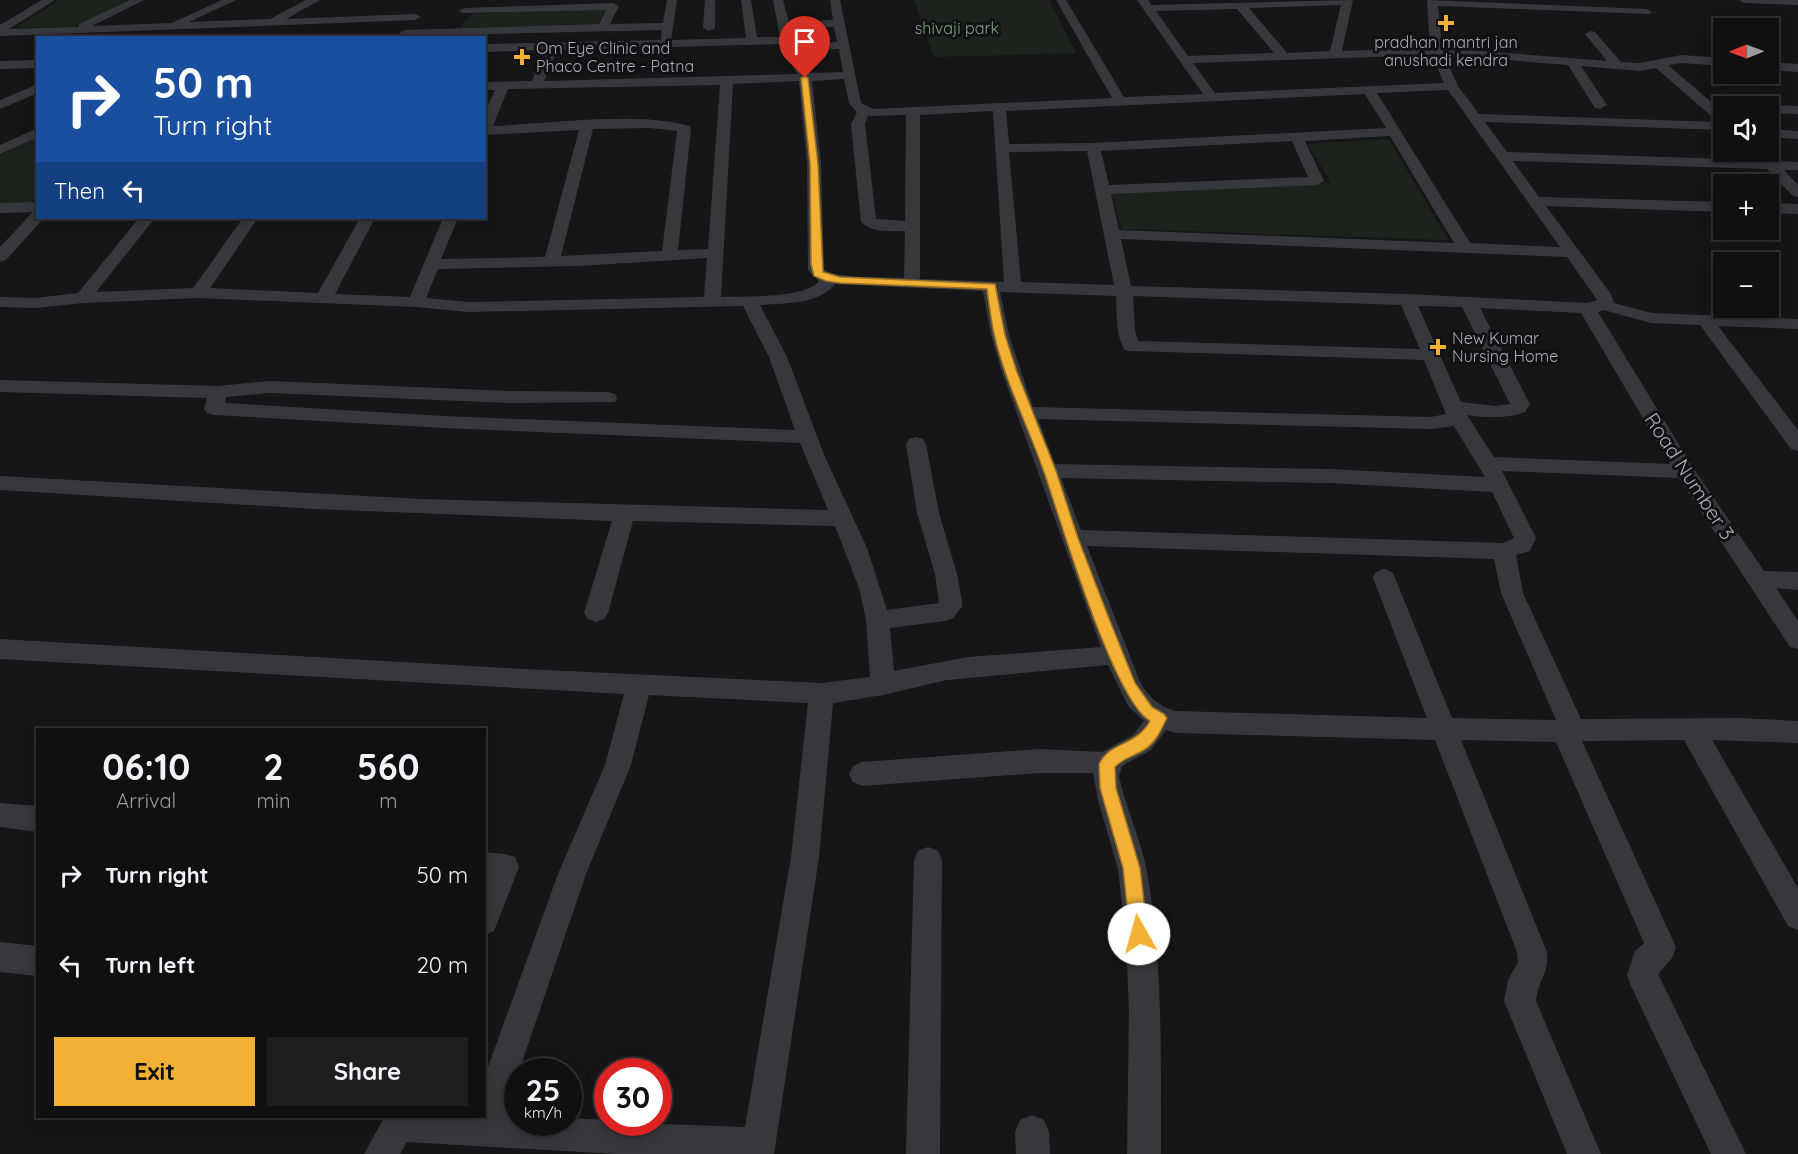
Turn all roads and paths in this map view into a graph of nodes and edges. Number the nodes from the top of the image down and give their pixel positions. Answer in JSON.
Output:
{"nodes":[{"id":1,"x":50,"y":0,"type":"edge"},
{"id":2,"x":139,"y":0,"type":"edge"},
{"id":3,"x":231,"y":0,"type":"edge"},
{"id":4,"x":315,"y":0,"type":"edge"},
{"id":5,"x":473,"y":0,"type":"edge"},
{"id":6,"x":672,"y":0,"type":"edge"},
{"id":7,"x":710,"y":0,"type":"edge"},
{"id":8,"x":746,"y":0,"type":"edge"},
{"id":9,"x":778,"y":0,"type":"edge"},
{"id":10,"x":835,"y":0,"type":"edge"},
{"id":11,"x":1061,"y":0,"type":"edge"},
{"id":12,"x":1744,"y":0,"type":"edge"},
{"id":13,"x":1348,"y":1,"type":"edge"},
{"id":14,"x":1432,"y":1,"type":"edge"},
{"id":15,"x":1798,"y":2,"type":"edge"},
{"id":16,"x":614,"y":3,"type":"edge"},
{"id":17,"x":1144,"y":4,"type":"edge"},
{"id":18,"x":1240,"y":5,"type":"junction"},
{"id":19,"x":465,"y":12,"type":"junction"},
{"id":20,"x":1646,"y":12,"type":"dead end"},
{"id":21,"x":838,"y":23,"type":"junction"},
{"id":22,"x":266,"y":24,"type":"junction"},
{"id":23,"x":668,"y":26,"type":"junction"},
{"id":24,"x":168,"y":27,"type":"junction"},
{"id":25,"x":603,"y":27,"type":"junction"},
{"id":26,"x":709,"y":28,"type":"dead end"},
{"id":27,"x":74,"y":31,"type":"junction"},
{"id":28,"x":452,"y":31,"type":"junction"},
{"id":29,"x":0,"y":32,"type":"edge"},
{"id":30,"x":1592,"y":34,"type":"dead end"},
{"id":31,"x":403,"y":35,"type":"edge"},
{"id":32,"x":151,"y":36,"type":"edge"},
{"id":33,"x":787,"y":38,"type":"junction"},
{"id":34,"x":752,"y":41,"type":"junction"},
{"id":35,"x":666,"y":43,"type":"junction"},
{"id":36,"x":844,"y":45,"type":"junction"},
{"id":37,"x":552,"y":46,"type":"junction"},
{"id":38,"x":486,"y":48,"type":"edge"},
{"id":39,"x":1436,"y":51,"type":"junction"},
{"id":40,"x":1335,"y":54,"type":"junction"},
{"id":41,"x":1283,"y":56,"type":"junction"},
{"id":42,"x":1184,"y":60,"type":"junction"},
{"id":43,"x":1713,"y":61,"type":"edge"},
{"id":44,"x":1572,"y":62,"type":"junction"},
{"id":45,"x":36,"y":64,"type":"edge"},
{"id":46,"x":1659,"y":64,"type":"junction"},
{"id":47,"x":1779,"y":64,"type":"edge"},
{"id":48,"x":0,"y":65,"type":"edge"},
{"id":49,"x":1617,"y":65,"type":"junction"},
{"id":50,"x":1779,"y":67,"type":"edge"},
{"id":51,"x":1782,"y":67,"type":"junction"},
{"id":52,"x":1798,"y":68,"type":"edge"},
{"id":53,"x":850,"y":75,"type":"junction"},
{"id":54,"x":805,"y":78,"type":"junction"},
{"id":55,"x":727,"y":81,"type":"junction"},
{"id":56,"x":537,"y":84,"type":"junction"},
{"id":57,"x":486,"y":86,"type":"edge"},
{"id":58,"x":503,"y":86,"type":"junction"},
{"id":59,"x":1452,"y":86,"type":"junction"},
{"id":60,"x":36,"y":89,"type":"edge"},
{"id":61,"x":1369,"y":90,"type":"junction"},
{"id":62,"x":1212,"y":98,"type":"junction"},
{"id":63,"x":1121,"y":103,"type":"junction"},
{"id":64,"x":0,"y":105,"type":"edge"},
{"id":65,"x":1600,"y":105,"type":"dead end"},
{"id":66,"x":1709,"y":106,"type":"junction"},
{"id":67,"x":1713,"y":106,"type":"edge"},
{"id":68,"x":999,"y":109,"type":"junction"},
{"id":69,"x":1779,"y":109,"type":"edge"},
{"id":70,"x":1713,"y":110,"type":"edge"},
{"id":71,"x":1798,"y":110,"type":"edge"},
{"id":72,"x":864,"y":111,"type":"junction"},
{"id":73,"x":913,"y":113,"type":"junction"},
{"id":74,"x":1476,"y":118,"type":"junction"},
{"id":75,"x":486,"y":126,"type":"edge"},
{"id":76,"x":586,"y":126,"type":"junction"},
{"id":77,"x":1713,"y":126,"type":"edge"},
{"id":78,"x":486,"y":131,"type":"edge"},
{"id":79,"x":1394,"y":132,"type":"junction"},
{"id":80,"x":36,"y":133,"type":"edge"},
{"id":81,"x":1779,"y":134,"type":"edge"},
{"id":82,"x":1798,"y":135,"type":"edge"},
{"id":83,"x":1297,"y":137,"type":"junction"},
{"id":84,"x":1093,"y":147,"type":"junction"},
{"id":85,"x":1003,"y":148,"type":"junction"},
{"id":86,"x":0,"y":150,"type":"edge"},
{"id":87,"x":1503,"y":156,"type":"junction"},
{"id":88,"x":1768,"y":162,"type":"edge"},
{"id":89,"x":1798,"y":166,"type":"edge"},
{"id":90,"x":1773,"y":167,"type":"junction"},
{"id":91,"x":1102,"y":189,"type":"junction"},
{"id":92,"x":1798,"y":193,"type":"edge"},
{"id":93,"x":1536,"y":201,"type":"junction"},
{"id":94,"x":36,"y":207,"type":"edge"},
{"id":95,"x":1713,"y":207,"type":"edge"},
{"id":96,"x":0,"y":208,"type":"edge"},
{"id":97,"x":1779,"y":208,"type":"edge"},
{"id":98,"x":1798,"y":209,"type":"edge"},
{"id":99,"x":36,"y":217,"type":"edge"},
{"id":100,"x":146,"y":219,"type":"edge"},
{"id":101,"x":249,"y":219,"type":"edge"},
{"id":102,"x":366,"y":219,"type":"edge"},
{"id":103,"x":450,"y":219,"type":"edge"},
{"id":104,"x":912,"y":226,"type":"junction"},
{"id":105,"x":1112,"y":234,"type":"junction"},
{"id":106,"x":1465,"y":248,"type":"junction"},
{"id":107,"x":1573,"y":252,"type":"junction"},
{"id":108,"x":715,"y":253,"type":"junction"},
{"id":109,"x":669,"y":256,"type":"junction"},
{"id":110,"x":0,"y":257,"type":"edge"},
{"id":111,"x":552,"y":262,"type":"junction"},
{"id":112,"x":431,"y":264,"type":"junction"},
{"id":113,"x":830,"y":279,"type":"junction"},
{"id":114,"x":912,"y":284,"type":"junction"},
{"id":115,"x":991,"y":286,"type":"junction"},
{"id":116,"x":1013,"y":287,"type":"junction"},
{"id":117,"x":1124,"y":291,"type":"junction"},
{"id":118,"x":198,"y":293,"type":"junction"},
{"id":119,"x":82,"y":298,"type":"junction"},
{"id":120,"x":324,"y":298,"type":"junction"},
{"id":121,"x":1407,"y":299,"type":"junction"},
{"id":122,"x":749,"y":301,"type":"junction"},
{"id":123,"x":0,"y":302,"type":"edge"},
{"id":124,"x":416,"y":302,"type":"junction"},
{"id":125,"x":712,"y":302,"type":"junction"},
{"id":126,"x":1468,"y":302,"type":"junction"},
{"id":127,"x":1595,"y":306,"type":"junction"},
{"id":128,"x":1705,"y":320,"type":"junction"},
{"id":129,"x":1798,"y":324,"type":"edge"},
{"id":130,"x":1431,"y":355,"type":"junction"},
{"id":131,"x":0,"y":386,"type":"edge"},
{"id":132,"x":218,"y":392,"type":"junction"},
{"id":133,"x":608,"y":398,"type":"dead end"},
{"id":134,"x":1455,"y":411,"type":"junction"},
{"id":135,"x":1026,"y":413,"type":"junction"},
{"id":136,"x":807,"y":437,"type":"junction"},
{"id":137,"x":916,"y":444,"type":"dead end"},
{"id":138,"x":1798,"y":444,"type":"edge"},
{"id":139,"x":1488,"y":464,"type":"junction"},
{"id":140,"x":1050,"y":471,"type":"junction"},
{"id":141,"x":1685,"y":471,"type":"junction"},
{"id":142,"x":0,"y":483,"type":"edge"},
{"id":143,"x":1499,"y":485,"type":"junction"},
{"id":144,"x":624,"y":516,"type":"junction"},
{"id":145,"x":842,"y":518,"type":"junction"},
{"id":146,"x":1071,"y":538,"type":"junction"},
{"id":147,"x":1504,"y":551,"type":"junction"},
{"id":148,"x":1384,"y":578,"type":"dead end"},
{"id":149,"x":1756,"y":579,"type":"junction"},
{"id":150,"x":1798,"y":581,"type":"edge"},
{"id":151,"x":596,"y":613,"type":"dead end"},
{"id":152,"x":878,"y":620,"type":"junction"},
{"id":153,"x":1798,"y":640,"type":"edge"},
{"id":154,"x":0,"y":649,"type":"edge"},
{"id":155,"x":1116,"y":655,"type":"junction"},
{"id":156,"x":639,"y":684,"type":"junction"},
{"id":157,"x":883,"y":685,"type":"junction"},
{"id":158,"x":822,"y":693,"type":"junction"},
{"id":159,"x":1159,"y":718,"type":"junction"},
{"id":160,"x":1443,"y":729,"type":"junction"},
{"id":161,"x":1692,"y":730,"type":"junction"},
{"id":162,"x":1569,"y":731,"type":"junction"},
{"id":163,"x":1798,"y":732,"type":"edge"},
{"id":164,"x":1107,"y":764,"type":"junction"},
{"id":165,"x":862,"y":774,"type":"dead end"},
{"id":166,"x":0,"y":815,"type":"edge"},
{"id":167,"x":36,"y":819,"type":"edge"},
{"id":168,"x":928,"y":860,"type":"dead end"},
{"id":169,"x":486,"y":864,"type":"edge"},
{"id":170,"x":486,"y":916,"type":"edge"},
{"id":171,"x":1798,"y":916,"type":"edge"},
{"id":172,"x":0,"y":957,"type":"edge"},
{"id":173,"x":36,"y":961,"type":"edge"},
{"id":174,"x":401,"y":1121,"type":"edge"},
{"id":175,"x":483,"y":1129,"type":"junction"},
{"id":176,"x":758,"y":1149,"type":"edge"},
{"id":177,"x":381,"y":1154,"type":"edge"},
{"id":178,"x":922,"y":1154,"type":"edge"},
{"id":179,"x":1144,"y":1154,"type":"edge"},
{"id":180,"x":1584,"y":1154,"type":"edge"},
{"id":181,"x":1728,"y":1154,"type":"edge"}],
"edges":[{"from":1,"to":29,"type":"street"},
{"from":2,"to":27,"type":"street"},
{"from":3,"to":24,"type":"street"},
{"from":4,"to":22,"type":"street"},
{"from":5,"to":19,"type":"street"},
{"from":6,"to":23,"type":"street"},
{"from":7,"to":26,"type":"street"},
{"from":8,"to":34,"type":"street"},
{"from":9,"to":33,"type":"street"},
{"from":10,"to":21,"type":"street"},
{"from":11,"to":63,"type":"street"},
{"from":12,"to":15,"type":"street"},
{"from":13,"to":18,"type":"street"},
{"from":13,"to":40,"type":"street"},
{"from":14,"to":20,"type":"street"},
{"from":14,"to":39,"type":"street","name":"Road Number 3"},
{"from":16,"to":19,"type":"street"},
{"from":16,"to":25,"type":"street"},
{"from":17,"to":18,"type":"street"},
{"from":17,"to":42,"type":"street"},
{"from":18,"to":41,"type":"street"},
{"from":19,"to":28,"type":"street"},
{"from":21,"to":33,"type":"street"},
{"from":21,"to":36,"type":"street"},
{"from":22,"to":24,"type":"street"},
{"from":22,"to":31,"type":"street"},
{"from":23,"to":25,"type":"street"},
{"from":23,"to":35,"type":"street"},
{"from":24,"to":27,"type":"street"},
{"from":24,"to":32,"type":"street"},
{"from":25,"to":28,"type":"street"},
{"from":27,"to":29,"type":"street"},
{"from":28,"to":31,"type":"street"},
{"from":30,"to":49,"type":"street"},
{"from":33,"to":34,"type":"street"},
{"from":33,"to":36,"type":"street"},
{"from":33,"to":54,"type":"street"},
{"from":34,"to":35,"type":"street"},
{"from":35,"to":37,"type":"street"},
{"from":36,"to":53,"type":"street"},
{"from":37,"to":38,"type":"street"},
{"from":37,"to":56,"type":"street"},
{"from":39,"to":40,"type":"street"},
{"from":39,"to":44,"type":"street"},
{"from":39,"to":59,"type":"street","name":"Road Number 3"},
{"from":40,"to":41,"type":"street"},
{"from":41,"to":42,"type":"street"},
{"from":42,"to":62,"type":"street"},
{"from":43,"to":46,"type":"street"},
{"from":44,"to":49,"type":"street"},
{"from":44,"to":65,"type":"street"},
{"from":45,"to":48,"type":"street"},
{"from":46,"to":49,"type":"street"},
{"from":46,"to":66,"type":"street"},
{"from":47,"to":51,"type":"street"},
{"from":50,"to":51,"type":"street"},
{"from":51,"to":52,"type":"street"},
{"from":53,"to":54,"type":"street"},
{"from":53,"to":72,"type":"street"},
{"from":54,"to":55,"type":"street"},
{"from":54,"to":113,"type":"street"},
{"from":55,"to":56,"type":"street"},
{"from":55,"to":108,"type":"street"},
{"from":56,"to":58,"type":"street"},
{"from":57,"to":58,"type":"street"},
{"from":58,"to":75,"type":"street"},
{"from":59,"to":61,"type":"street"},
{"from":59,"to":74,"type":"street","name":"Road Number 3"},
{"from":60,"to":64,"type":"street"},
{"from":61,"to":62,"type":"street"},
{"from":61,"to":79,"type":"street"},
{"from":62,"to":63,"type":"street"},
{"from":63,"to":68,"type":"street"},
{"from":66,"to":67,"type":"street"},
{"from":66,"to":70,"type":"street"},
{"from":68,"to":73,"type":"street"},
{"from":68,"to":85,"type":"street"},
{"from":69,"to":71,"type":"street"},
{"from":72,"to":73,"type":"street"},
{"from":72,"to":104,"type":"street"},
{"from":73,"to":104,"type":"street"},
{"from":74,"to":77,"type":"street"},
{"from":74,"to":87,"type":"street","name":"Road Number 3"},
{"from":76,"to":78,"type":"street"},
{"from":76,"to":109,"type":"street"},
{"from":76,"to":111,"type":"street"},
{"from":79,"to":83,"type":"street"},
{"from":79,"to":106,"type":"street"},
{"from":80,"to":86,"type":"street"},
{"from":81,"to":82,"type":"street"},
{"from":83,"to":84,"type":"street"},
{"from":83,"to":91,"type":"street"},
{"from":84,"to":85,"type":"street"},
{"from":84,"to":91,"type":"street"},
{"from":85,"to":116,"type":"street"},
{"from":87,"to":90,"type":"street"},
{"from":87,"to":93,"type":"street","name":"Road Number 3"},
{"from":88,"to":90,"type":"street"},
{"from":89,"to":90,"type":"street"},
{"from":90,"to":92,"type":"street"},
{"from":91,"to":105,"type":"street"},
{"from":93,"to":95,"type":"street"},
{"from":93,"to":107,"type":"street","name":"Road Number 3"},
{"from":94,"to":96,"type":"street"},
{"from":97,"to":98,"type":"street"},
{"from":99,"to":110,"type":"street"},
{"from":100,"to":119,"type":"street"},
{"from":101,"to":118,"type":"street"},
{"from":102,"to":120,"type":"street"},
{"from":103,"to":112,"type":"street"},
{"from":104,"to":114,"type":"street"},
{"from":105,"to":106,"type":"street"},
{"from":105,"to":117,"type":"street"},
{"from":106,"to":107,"type":"street"},
{"from":107,"to":127,"type":"street","name":"Road Number 3"},
{"from":108,"to":109,"type":"street"},
{"from":108,"to":125,"type":"street"},
{"from":109,"to":111,"type":"street"},
{"from":111,"to":112,"type":"street"},
{"from":112,"to":124,"type":"street"},
{"from":113,"to":114,"type":"street"},
{"from":113,"to":122,"type":"street"},
{"from":114,"to":115,"type":"street"},
{"from":115,"to":116,"type":"street"},
{"from":115,"to":135,"type":"street"},
{"from":116,"to":117,"type":"street"},
{"from":117,"to":121,"type":"street"},
{"from":117,"to":130,"type":"street"},
{"from":118,"to":119,"type":"street"},
{"from":118,"to":120,"type":"street"},
{"from":119,"to":123,"type":"street"},
{"from":120,"to":124,"type":"street"},
{"from":121,"to":126,"type":"street"},
{"from":121,"to":130,"type":"street"},
{"from":122,"to":125,"type":"street"},
{"from":122,"to":136,"type":"street"},
{"from":124,"to":125,"type":"street"},
{"from":126,"to":127,"type":"street"},
{"from":126,"to":134,"type":"street"},
{"from":127,"to":128,"type":"street"},
{"from":127,"to":141,"type":"street","name":"Road Number 3"},
{"from":128,"to":129,"type":"street"},
{"from":128,"to":138,"type":"street"},
{"from":130,"to":134,"type":"street"},
{"from":131,"to":132,"type":"street"},
{"from":132,"to":133,"type":"street"},
{"from":132,"to":136,"type":"street"},
{"from":134,"to":135,"type":"street"},
{"from":134,"to":139,"type":"street"},
{"from":135,"to":140,"type":"street"},
{"from":136,"to":145,"type":"street"},
{"from":137,"to":152,"type":"street"},
{"from":139,"to":141,"type":"street"},
{"from":139,"to":143,"type":"street"},
{"from":140,"to":143,"type":"street"},
{"from":140,"to":146,"type":"street"},
{"from":141,"to":149,"type":"street","name":"Road Number 3"},
{"from":142,"to":144,"type":"street"},
{"from":143,"to":147,"type":"street"},
{"from":144,"to":145,"type":"street"},
{"from":144,"to":151,"type":"street"},
{"from":145,"to":152,"type":"street"},
{"from":146,"to":147,"type":"street"},
{"from":146,"to":155,"type":"street"},
{"from":147,"to":162,"type":"street"},
{"from":148,"to":160,"type":"street"},
{"from":149,"to":150,"type":"street"},
{"from":149,"to":153,"type":"street","name":"Road Number 3"},
{"from":152,"to":157,"type":"street"},
{"from":154,"to":156,"type":"street"},
{"from":155,"to":157,"type":"street"},
{"from":155,"to":159,"type":"street"},
{"from":156,"to":158,"type":"street"},
{"from":156,"to":175,"type":"street"},
{"from":157,"to":158,"type":"street"},
{"from":158,"to":176,"type":"street"},
{"from":159,"to":160,"type":"street"},
{"from":159,"to":164,"type":"street"},
{"from":160,"to":162,"type":"street"},
{"from":160,"to":180,"type":"street"},
{"from":161,"to":162,"type":"street"},
{"from":161,"to":163,"type":"street"},
{"from":161,"to":171,"type":"street"},
{"from":162,"to":181,"type":"street"},
{"from":164,"to":165,"type":"street"},
{"from":164,"to":179,"type":"street"},
{"from":166,"to":167,"type":"street"},
{"from":168,"to":178,"type":"street"},
{"from":169,"to":170,"type":"street"},
{"from":172,"to":173,"type":"street"},
{"from":174,"to":175,"type":"street"},
{"from":174,"to":177,"type":"street"},
{"from":175,"to":176,"type":"street"}]}
